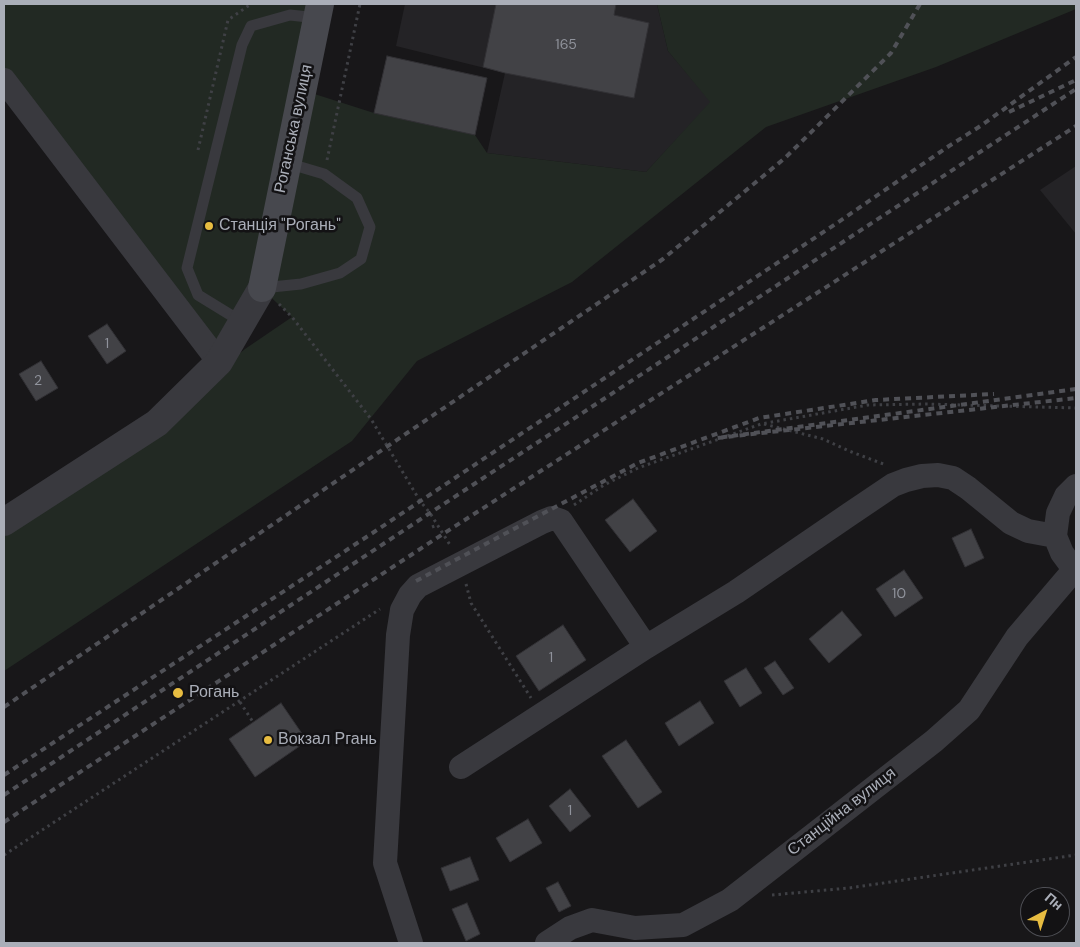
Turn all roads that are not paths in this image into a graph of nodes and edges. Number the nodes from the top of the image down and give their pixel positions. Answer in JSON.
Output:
{"nodes":[{"id":1,"x":319,"y":11,"type":"edge"},
{"id":2,"x":4,"y":80,"type":"edge"},
{"id":3,"x":287,"y":163,"type":"junction"},
{"id":4,"x":262,"y":288,"type":"junction"},
{"id":5,"x":242,"y":322,"type":"junction"},
{"id":6,"x":219,"y":362,"type":"junction"},
{"id":7,"x":1076,"y":486,"type":"edge"},
{"id":8,"x":4,"y":522,"type":"edge"},
{"id":9,"x":1055,"y":536,"type":"junction"},
{"id":10,"x":1075,"y":571,"type":"edge"},
{"id":11,"x":646,"y":647,"type":"junction"},
{"id":12,"x":461,"y":767,"type":"dead end"},
{"id":13,"x":411,"y":943,"type":"edge"},
{"id":14,"x":547,"y":943,"type":"edge"}],
"edges":[{"from":1,"to":3,"type":"main road","name":"Роганська вулиця"},
{"from":1,"to":5,"type":"lane"},
{"from":2,"to":6,"type":"street"},
{"from":3,"to":4,"type":"main road","name":"Роганська вулиця"},
{"from":3,"to":4,"type":"lane"},
{"from":4,"to":5,"type":"street","name":"Роганська вулиця"},
{"from":5,"to":6,"type":"street","name":"Роганська вулиця"},
{"from":6,"to":8,"type":"street","name":"Роганська вулиця"},
{"from":7,"to":9,"type":"street"},
{"from":9,"to":10,"type":"street"},
{"from":9,"to":11,"type":"street"},
{"from":10,"to":14,"type":"street","name":"Станційна вулиця"},
{"from":11,"to":12,"type":"street"},
{"from":11,"to":13,"type":"street"}]}
